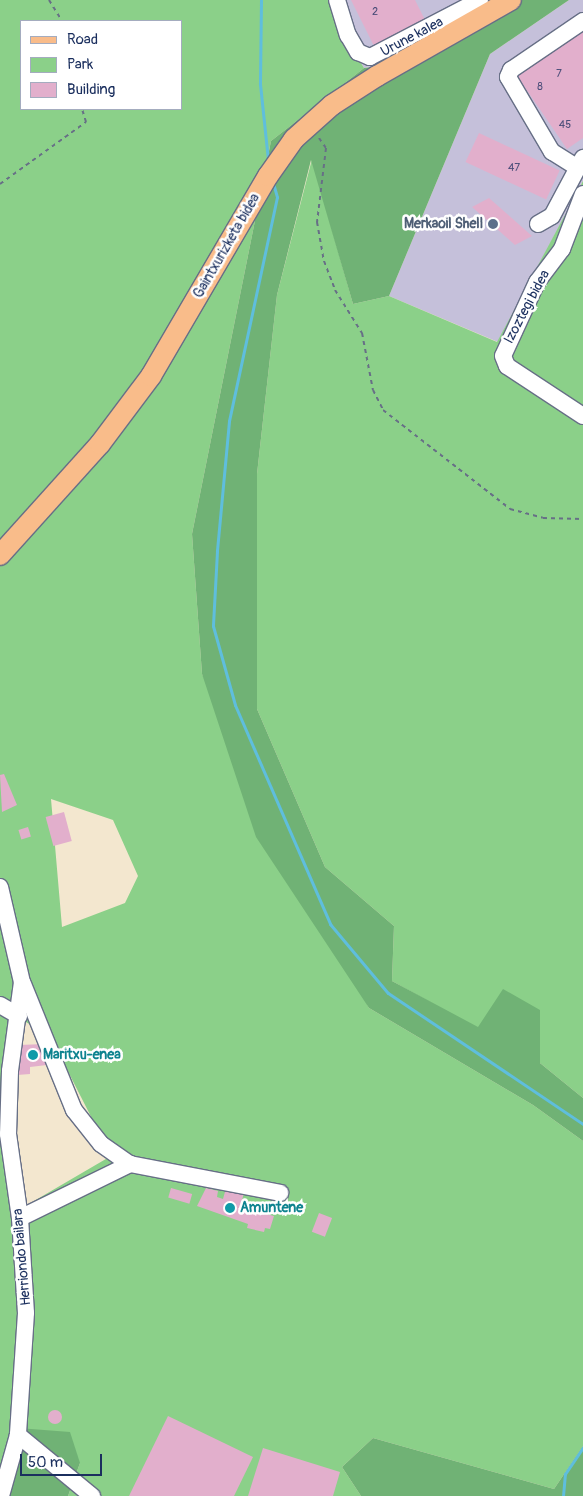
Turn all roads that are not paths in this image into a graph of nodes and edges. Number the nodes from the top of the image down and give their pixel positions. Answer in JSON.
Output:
{"nodes":[{"id":1,"x":336,"y":0,"type":"edge"},
{"id":2,"x":480,"y":0,"type":"edge"},
{"id":3,"x":511,"y":0,"type":"edge"},
{"id":4,"x":583,"y":21,"type":"edge"},
{"id":5,"x":580,"y":163,"type":"edge"},
{"id":6,"x":583,"y":194,"type":"edge"},
{"id":7,"x":538,"y":224,"type":"dead end"},
{"id":8,"x":583,"y":416,"type":"edge"},
{"id":9,"x":0,"y":555,"type":"edge"},
{"id":10,"x":0,"y":887,"type":"edge"},
{"id":11,"x":22,"y":982,"type":"junction"},
{"id":12,"x":0,"y":1005,"type":"edge"},
{"id":13,"x":18,"y":1016,"type":"junction"},
{"id":14,"x":130,"y":1164,"type":"junction"},
{"id":15,"x":280,"y":1193,"type":"dead end"},
{"id":16,"x":20,"y":1218,"type":"junction"},
{"id":17,"x":18,"y":1435,"type":"junction"},
{"id":18,"x":2,"y":1496,"type":"edge"},
{"id":19,"x":92,"y":1496,"type":"edge"}],
"edges":[{"from":1,"to":2,"type":"street","name":"Urune kalea"},
{"from":3,"to":9,"type":"main road","name":"Gaintxurizketa bidea"},
{"from":4,"to":5,"type":"street"},
{"from":5,"to":7,"type":"street"},
{"from":6,"to":8,"type":"street","name":"Izoztegi bidea"},
{"from":10,"to":11,"type":"street","name":"Herriondo bailara"},
{"from":11,"to":13,"type":"street","name":"Herriondo bailara"},
{"from":11,"to":14,"type":"street"},
{"from":12,"to":13,"type":"street"},
{"from":13,"to":16,"type":"street","name":"Herriondo bailara"},
{"from":14,"to":15,"type":"street"},
{"from":14,"to":16,"type":"street"},
{"from":16,"to":17,"type":"street","name":"Herriondo bailara"},
{"from":17,"to":18,"type":"street","name":"Herriondo bailara"},
{"from":17,"to":19,"type":"street"}]}
